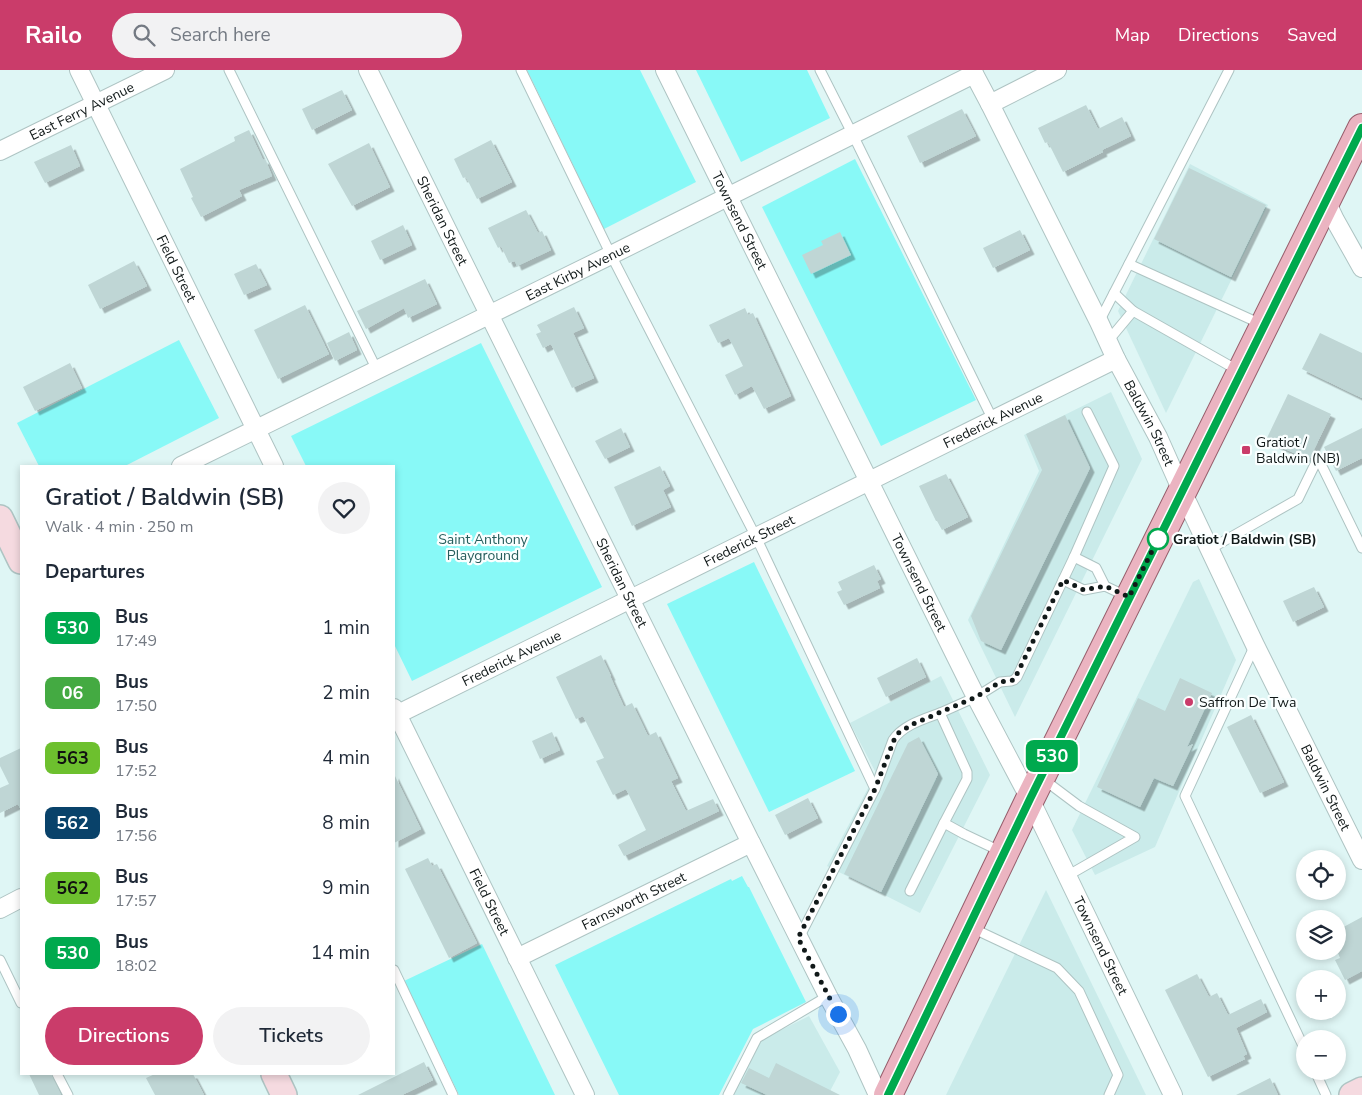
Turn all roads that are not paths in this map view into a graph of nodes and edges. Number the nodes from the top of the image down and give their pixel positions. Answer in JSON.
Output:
{"nodes":[{"id":1,"x":79,"y":70,"type":"edge"},
{"id":2,"x":165,"y":70,"type":"edge"},
{"id":3,"x":229,"y":70,"type":"edge"},
{"id":4,"x":368,"y":70,"type":"edge"},
{"id":5,"x":521,"y":70,"type":"edge"},
{"id":6,"x":665,"y":70,"type":"edge"},
{"id":7,"x":820,"y":70,"type":"edge"},
{"id":8,"x":1057,"y":70,"type":"edge"},
{"id":9,"x":1228,"y":70,"type":"edge"},
{"id":10,"x":973,"y":72,"type":"edge"},
{"id":11,"x":96,"y":104,"type":"junction"},
{"id":12,"x":990,"y":104,"type":"junction"},
{"id":13,"x":1362,"y":128,"type":"edge"},
{"id":14,"x":853,"y":135,"type":"junction"},
{"id":15,"x":0,"y":151,"type":"edge"},
{"id":16,"x":728,"y":196,"type":"junction"},
{"id":17,"x":1326,"y":201,"type":"junction"},
{"id":18,"x":611,"y":255,"type":"junction"},
{"id":19,"x":1129,"y":264,"type":"junction"},
{"id":20,"x":1362,"y":268,"type":"edge"},
{"id":21,"x":1114,"y":293,"type":"junction"},
{"id":22,"x":1133,"y":311,"type":"junction"},
{"id":23,"x":490,"y":314,"type":"junction"},
{"id":24,"x":1099,"y":322,"type":"junction"},
{"id":25,"x":1264,"y":326,"type":"junction"},
{"id":26,"x":1108,"y":341,"type":"junction"},
{"id":27,"x":1116,"y":359,"type":"junction"},
{"id":28,"x":377,"y":370,"type":"junction"},
{"id":29,"x":1241,"y":373,"type":"junction"},
{"id":30,"x":1087,"y":412,"type":"dead end"},
{"id":31,"x":993,"y":420,"type":"junction"},
{"id":32,"x":256,"y":429,"type":"junction"},
{"id":33,"x":183,"y":465,"type":"edge"},
{"id":34,"x":274,"y":465,"type":"edge"},
{"id":35,"x":868,"y":482,"type":"junction"},
{"id":36,"x":1182,"y":491,"type":"junction"},
{"id":37,"x":0,"y":518,"type":"edge"},
{"id":38,"x":756,"y":537,"type":"junction"},
{"id":39,"x":1362,"y":548,"type":"edge"},
{"id":40,"x":1210,"y":549,"type":"junction"},
{"id":41,"x":14,"y":552,"type":"edge"},
{"id":42,"x":1074,"y":557,"type":"junction"},
{"id":43,"x":1063,"y":580,"type":"junction"},
{"id":44,"x":1105,"y":586,"type":"junction"},
{"id":45,"x":1129,"y":597,"type":"junction"},
{"id":46,"x":630,"y":599,"type":"junction"},
{"id":47,"x":1256,"y":645,"type":"junction"},
{"id":48,"x":976,"y":697,"type":"junction"},
{"id":49,"x":395,"y":713,"type":"edge"},
{"id":50,"x":940,"y":713,"type":"junction"},
{"id":51,"x":1036,"y":788,"type":"junction"},
{"id":52,"x":875,"y":789,"type":"junction"},
{"id":53,"x":944,"y":823,"type":"junction"},
{"id":54,"x":751,"y":843,"type":"junction"},
{"id":55,"x":1004,"y":853,"type":"junction"},
{"id":56,"x":1362,"y":860,"type":"edge"},
{"id":57,"x":1067,"y":876,"type":"junction"},
{"id":58,"x":910,"y":891,"type":"dead end"},
{"id":59,"x":20,"y":899,"type":"edge"},
{"id":60,"x":0,"y":909,"type":"edge"},
{"id":61,"x":969,"y":927,"type":"junction"},
{"id":62,"x":798,"y":938,"type":"junction"},
{"id":63,"x":517,"y":958,"type":"junction"},
{"id":64,"x":0,"y":960,"type":"edge"},
{"id":65,"x":395,"y":972,"type":"edge"},
{"id":66,"x":828,"y":996,"type":"junction"},
{"id":67,"x":20,"y":1000,"type":"edge"},
{"id":68,"x":1296,"y":1031,"type":"edge"},
{"id":69,"x":58,"y":1075,"type":"edge"},
{"id":70,"x":274,"y":1075,"type":"edge"},
{"id":71,"x":1319,"y":1080,"type":"edge"},
{"id":72,"x":1362,"y":1090,"type":"edge"},
{"id":73,"x":68,"y":1095,"type":"edge"},
{"id":74,"x":284,"y":1095,"type":"edge"},
{"id":75,"x":453,"y":1095,"type":"edge"},
{"id":76,"x":585,"y":1095,"type":"edge"},
{"id":77,"x":728,"y":1095,"type":"edge"},
{"id":78,"x":878,"y":1095,"type":"edge"},
{"id":79,"x":888,"y":1095,"type":"edge"},
{"id":80,"x":1109,"y":1095,"type":"edge"},
{"id":81,"x":1173,"y":1095,"type":"edge"},
{"id":82,"x":1326,"y":1095,"type":"edge"},
{"id":83,"x":1352,"y":1095,"type":"edge"}],
"edges":[{"from":1,"to":11,"type":"street","name":"Field Street"},
{"from":2,"to":11,"type":"street","name":"East Ferry Avenue"},
{"from":3,"to":28,"type":"lane"},
{"from":4,"to":23,"type":"street","name":"Sheridan Street"},
{"from":5,"to":18,"type":"lane"},
{"from":6,"to":16,"type":"street","name":"Townsend Street"},
{"from":7,"to":14,"type":"lane"},
{"from":8,"to":12,"type":"street"},
{"from":9,"to":19,"type":"lane"},
{"from":10,"to":12,"type":"street","name":"Baldwin Street"},
{"from":10,"to":14,"type":"street","name":"East Kirby Avenue"},
{"from":11,"to":15,"type":"street","name":"East Ferry Avenue"},
{"from":11,"to":32,"type":"street","name":"Field Street"},
{"from":12,"to":24,"type":"street","name":"Baldwin Street"},
{"from":13,"to":17,"type":"main road"},
{"from":14,"to":16,"type":"street","name":"East Kirby Avenue"},
{"from":14,"to":31,"type":"lane"},
{"from":16,"to":18,"type":"street","name":"East Kirby Avenue"},
{"from":16,"to":35,"type":"street","name":"Townsend Street"},
{"from":17,"to":20,"type":"street"},
{"from":17,"to":25,"type":"main road"},
{"from":18,"to":23,"type":"street","name":"East Kirby Avenue"},
{"from":18,"to":38,"type":"lane"},
{"from":19,"to":21,"type":"lane"},
{"from":19,"to":25,"type":"lane"},
{"from":21,"to":22,"type":"lane"},
{"from":21,"to":24,"type":"lane"},
{"from":22,"to":26,"type":"lane"},
{"from":22,"to":29,"type":"lane"},
{"from":23,"to":28,"type":"street","name":"East Kirby Avenue"},
{"from":23,"to":46,"type":"street","name":"Sheridan Street"},
{"from":24,"to":26,"type":"street","name":"Baldwin Street"},
{"from":25,"to":29,"type":"main road"},
{"from":26,"to":27,"type":"street","name":"Baldwin Street"},
{"from":27,"to":31,"type":"street","name":"Frederick Avenue"},
{"from":27,"to":36,"type":"street","name":"Baldwin Street"},
{"from":28,"to":32,"type":"street","name":"East Kirby Avenue"},
{"from":29,"to":36,"type":"main road"},
{"from":30,"to":42,"type":"lane"},
{"from":31,"to":35,"type":"street","name":"Frederick Avenue"},
{"from":32,"to":33,"type":"street","name":"East Kirby Avenue"},
{"from":32,"to":34,"type":"street","name":"Field Street"},
{"from":35,"to":38,"type":"street","name":"Frederick Street"},
{"from":35,"to":48,"type":"street","name":"Townsend Street"},
{"from":36,"to":40,"type":"street","name":"Baldwin Street"},
{"from":36,"to":45,"type":"main road"},
{"from":37,"to":41,"type":"main road"},
{"from":38,"to":46,"type":"street","name":"Frederick Street"},
{"from":38,"to":52,"type":"lane"},
{"from":39,"to":40,"type":"lane"},
{"from":40,"to":47,"type":"street","name":"Baldwin Street"},
{"from":42,"to":43,"type":"lane"},
{"from":42,"to":44,"type":"lane"},
{"from":43,"to":44,"type":"lane"},
{"from":43,"to":48,"type":"lane"},
{"from":44,"to":45,"type":"lane"},
{"from":45,"to":51,"type":"main road"},
{"from":46,"to":49,"type":"street","name":"Frederick Avenue"},
{"from":46,"to":54,"type":"street","name":"Sheridan Street"},
{"from":47,"to":56,"type":"street","name":"Baldwin Street"},
{"from":47,"to":68,"type":"lane"},
{"from":48,"to":50,"type":"lane"},
{"from":48,"to":51,"type":"street","name":"Townsend Street"},
{"from":49,"to":63,"type":"street","name":"Field Street"},
{"from":50,"to":52,"type":"lane"},
{"from":50,"to":53,"type":"lane"},
{"from":51,"to":55,"type":"main road"},
{"from":51,"to":57,"type":"street","name":"Townsend Street"},
{"from":51,"to":57,"type":"lane"},
{"from":52,"to":62,"type":"lane"},
{"from":53,"to":55,"type":"lane"},
{"from":53,"to":58,"type":"lane"},
{"from":54,"to":62,"type":"street","name":"Sheridan Street"},
{"from":54,"to":63,"type":"street","name":"Farnsworth Street"},
{"from":55,"to":61,"type":"main road"},
{"from":57,"to":81,"type":"street","name":"Townsend Street"},
{"from":59,"to":60,"type":"street"},
{"from":61,"to":79,"type":"main road"},
{"from":61,"to":80,"type":"lane"},
{"from":62,"to":66,"type":"street","name":"Sheridan Street"},
{"from":63,"to":76,"type":"street","name":"Field Street"},
{"from":64,"to":67,"type":"lane"},
{"from":65,"to":75,"type":"lane"},
{"from":66,"to":77,"type":"lane"},
{"from":66,"to":78,"type":"street","name":"Sheridan Street"},
{"from":69,"to":73,"type":"lane"},
{"from":70,"to":74,"type":"main road"},
{"from":71,"to":82,"type":"lane"},
{"from":72,"to":83,"type":"main road"}]}
